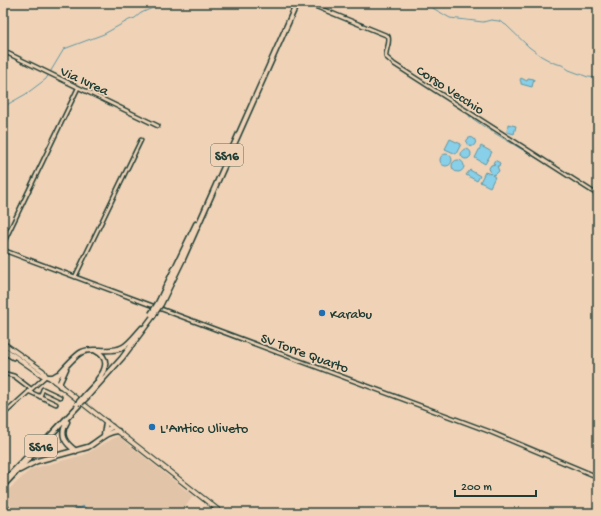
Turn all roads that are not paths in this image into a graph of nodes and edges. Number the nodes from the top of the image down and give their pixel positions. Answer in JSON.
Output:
{"nodes":[{"id":1,"x":307,"y":3,"type":"edge"},
{"id":2,"x":296,"y":5,"type":"edge"},
{"id":3,"x":3,"y":51,"type":"edge"},
{"id":4,"x":78,"y":88,"type":"junction"},
{"id":5,"x":158,"y":126,"type":"dead end"},
{"id":6,"x":141,"y":140,"type":"dead end"},
{"id":7,"x":598,"y":195,"type":"edge"},
{"id":8,"x":3,"y":244,"type":"edge"},
{"id":9,"x":3,"y":250,"type":"edge"},
{"id":10,"x":75,"y":277,"type":"junction"},
{"id":11,"x":153,"y":314,"type":"junction"},
{"id":12,"x":3,"y":342,"type":"edge"},
{"id":13,"x":131,"y":344,"type":"junction"},
{"id":14,"x":126,"y":349,"type":"junction"},
{"id":15,"x":94,"y":350,"type":"junction"},
{"id":16,"x":3,"y":352,"type":"edge"},
{"id":17,"x":66,"y":368,"type":"junction"},
{"id":18,"x":3,"y":373,"type":"edge"},
{"id":19,"x":47,"y":376,"type":"junction"},
{"id":20,"x":62,"y":379,"type":"junction"},
{"id":21,"x":55,"y":381,"type":"junction"},
{"id":22,"x":60,"y":386,"type":"junction"},
{"id":23,"x":31,"y":389,"type":"junction"},
{"id":24,"x":28,"y":391,"type":"junction"},
{"id":25,"x":86,"y":396,"type":"junction"},
{"id":26,"x":40,"y":397,"type":"junction"},
{"id":27,"x":60,"y":397,"type":"dead end"},
{"id":28,"x":56,"y":404,"type":"dead end"},
{"id":29,"x":78,"y":406,"type":"junction"},
{"id":30,"x":3,"y":415,"type":"edge"},
{"id":31,"x":106,"y":422,"type":"junction"},
{"id":32,"x":111,"y":429,"type":"junction"},
{"id":33,"x":118,"y":431,"type":"joint"},
{"id":34,"x":105,"y":433,"type":"junction"},
{"id":35,"x":76,"y":451,"type":"junction"},
{"id":36,"x":16,"y":472,"type":"junction"},
{"id":37,"x":598,"y":477,"type":"edge"},
{"id":38,"x":3,"y":482,"type":"edge"},
{"id":39,"x":3,"y":486,"type":"edge"},
{"id":40,"x":3,"y":502,"type":"edge"},
{"id":41,"x":10,"y":513,"type":"edge"},
{"id":42,"x":222,"y":513,"type":"edge"}],
"edges":[{"from":1,"to":7,"type":"street","name":"Corso Vecchio"},
{"from":2,"to":11,"type":"highway","number":"SS16","bridge":true},
{"from":3,"to":4,"type":"street","name":"Via Ivrea"},
{"from":4,"to":5,"type":"street","name":"Via Ivrea"},
{"from":4,"to":8,"type":"street"},
{"from":6,"to":10,"type":"street"},
{"from":9,"to":10,"type":"street","name":"SV Torre Quarto"},
{"from":10,"to":37,"type":"street","name":"SV Torre Quarto"},
{"from":11,"to":13,"type":"highway","number":"SS16"},
{"from":11,"to":13,"type":"highway","number":"SS16"},
{"from":12,"to":19,"type":"main road"},
{"from":13,"to":14,"type":"highway","number":"SS16"},
{"from":14,"to":15,"type":"highway"},
{"from":14,"to":25,"type":"highway","number":"SS16"},
{"from":15,"to":17,"type":"highway"},
{"from":15,"to":25,"type":"highway"},
{"from":16,"to":19,"type":"main road"},
{"from":17,"to":19,"type":"highway"},
{"from":17,"to":20,"type":"highway"},
{"from":17,"to":21,"type":"highway"},
{"from":18,"to":23,"type":"street"},
{"from":19,"to":21,"type":"main road"},
{"from":19,"to":23,"type":"street"},
{"from":20,"to":21,"type":"highway"},
{"from":20,"to":22,"type":"highway"},
{"from":21,"to":22,"type":"main road"},
{"from":22,"to":31,"type":"main road"},
{"from":23,"to":24,"type":"street"},
{"from":24,"to":26,"type":"street"},
{"from":24,"to":30,"type":"street"},
{"from":25,"to":29,"type":"highway","number":"SS16","bridge":true},
{"from":26,"to":27,"type":"street"},
{"from":26,"to":28,"type":"street"},
{"from":29,"to":35,"type":"highway"},
{"from":29,"to":36,"type":"highway","number":"SS16"},
{"from":29,"to":38,"type":"highway","number":"SS16"},
{"from":31,"to":32,"type":"main road"},
{"from":31,"to":34,"type":"highway"},
{"from":32,"to":33,"type":"highway"},
{"from":32,"to":34,"type":"highway"},
{"from":33,"to":42,"type":"main road"},
{"from":34,"to":35,"type":"highway"},
{"from":35,"to":36,"type":"highway"},
{"from":36,"to":39,"type":"highway","number":"SS16"},
{"from":40,"to":41,"type":"street"}]}
